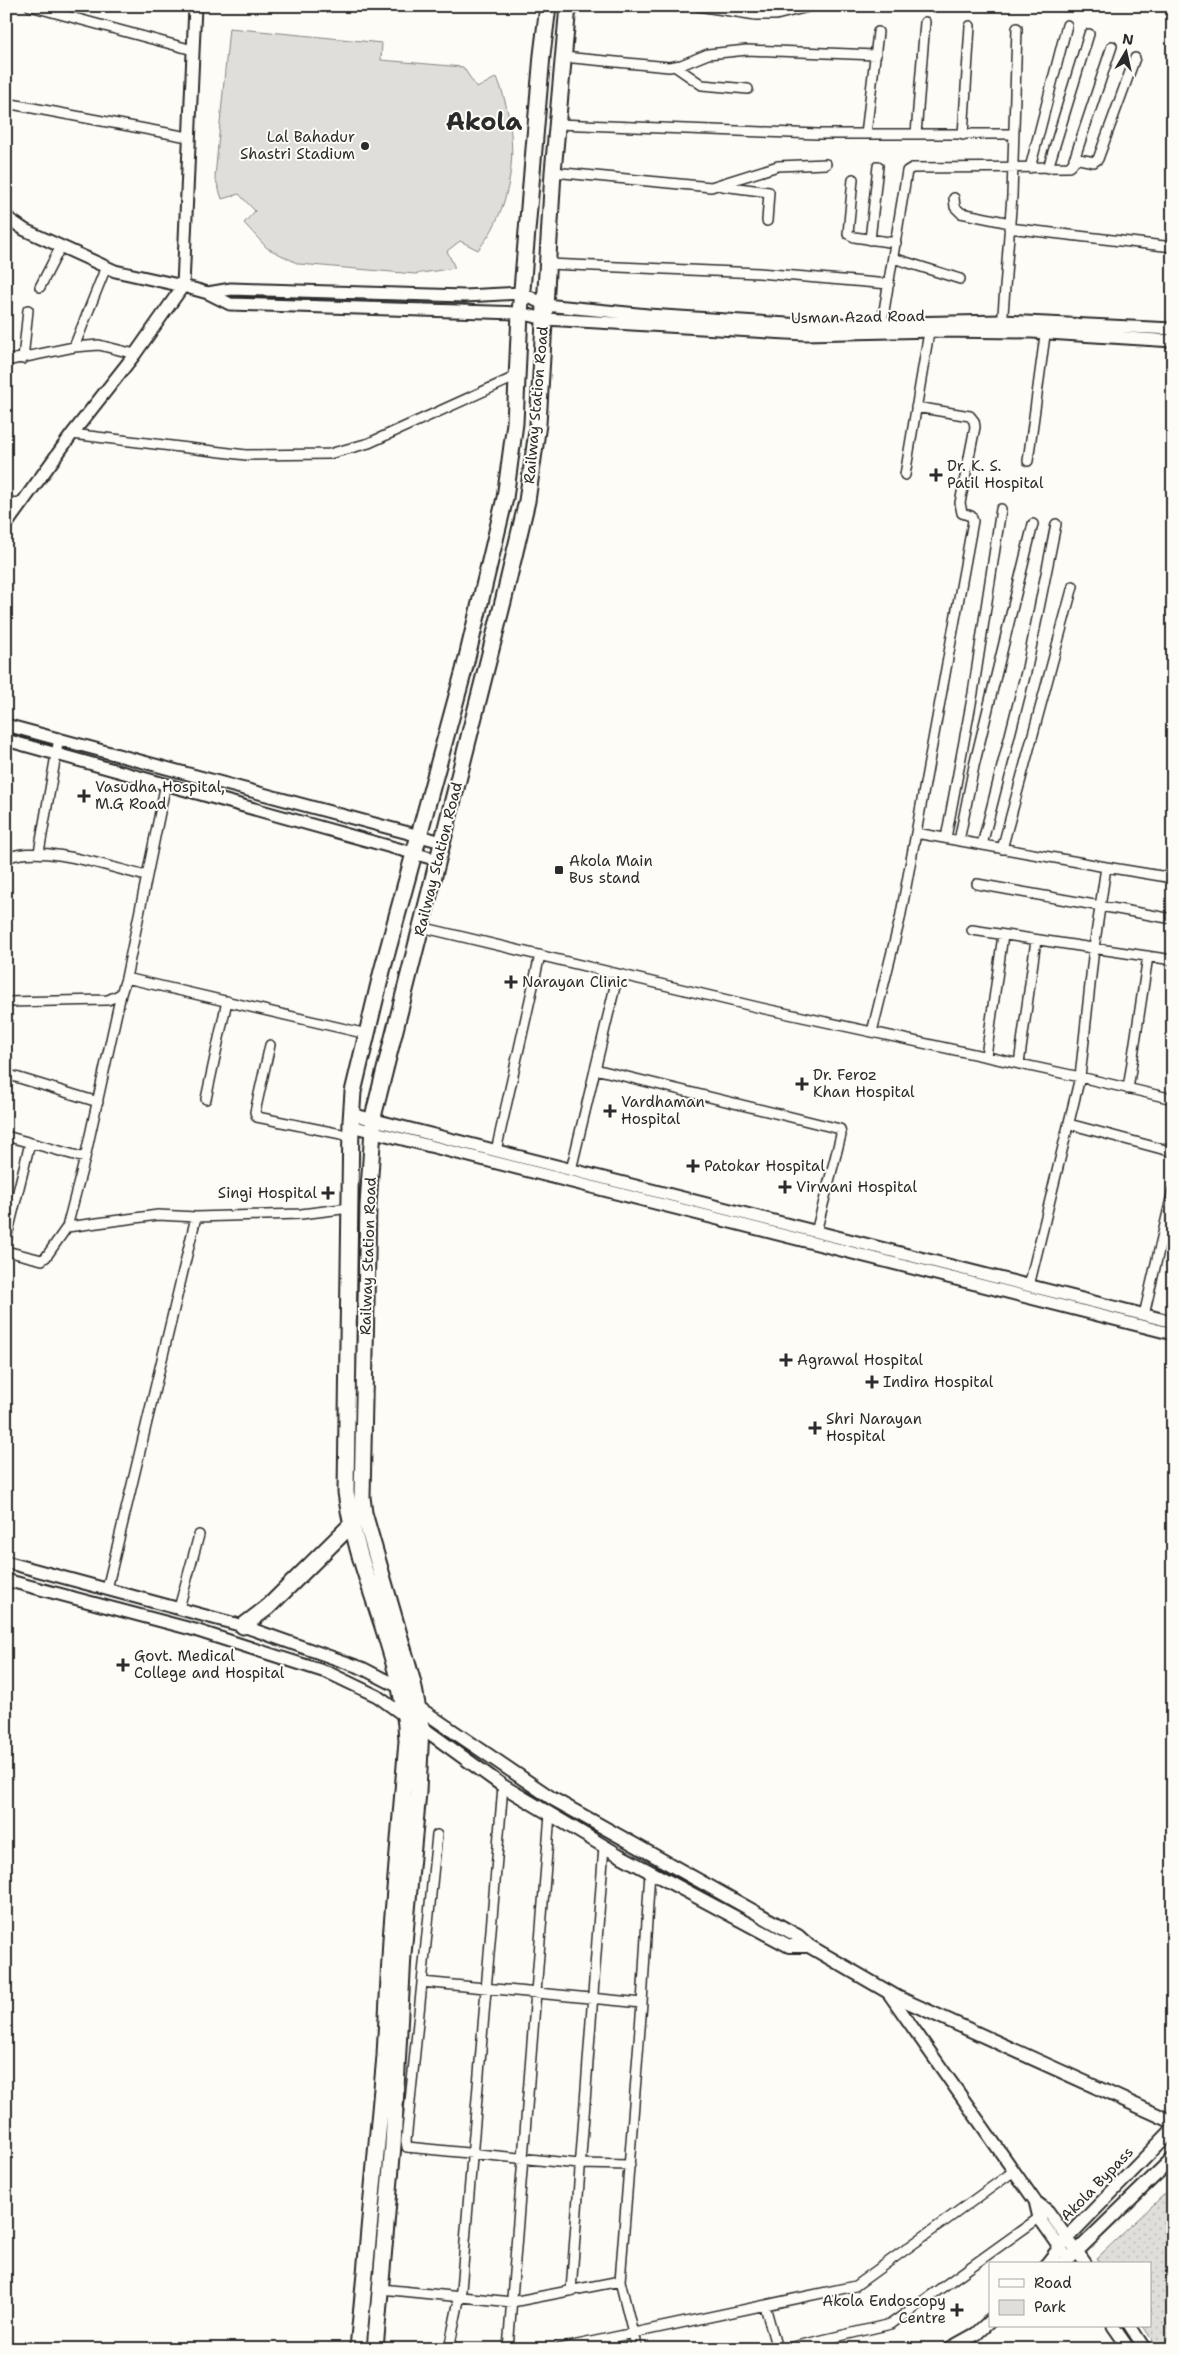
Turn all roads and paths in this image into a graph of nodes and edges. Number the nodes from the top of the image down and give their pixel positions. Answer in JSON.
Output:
{"nodes":[{"id":1,"x":30,"y":6,"type":"edge"},
{"id":2,"x":195,"y":6,"type":"edge"},
{"id":3,"x":548,"y":6,"type":"edge"},
{"id":4,"x":568,"y":6,"type":"edge"},
{"id":5,"x":698,"y":6,"type":"edge"},
{"id":6,"x":812,"y":6,"type":"edge"},
{"id":7,"x":925,"y":22,"type":"dead end"},
{"id":8,"x":1066,"y":25,"type":"dead end"},
{"id":9,"x":970,"y":26,"type":"dead end"},
{"id":10,"x":1017,"y":28,"type":"dead end"},
{"id":11,"x":878,"y":32,"type":"dead end"},
{"id":12,"x":1089,"y":34,"type":"dead end"},
{"id":13,"x":1112,"y":46,"type":"dead end"},
{"id":14,"x":193,"y":50,"type":"junction"},
{"id":15,"x":876,"y":55,"type":"junction"},
{"id":16,"x":563,"y":58,"type":"junction"},
{"id":17,"x":1135,"y":58,"type":"dead end"},
{"id":18,"x":676,"y":66,"type":"junction"},
{"id":19,"x":748,"y":89,"type":"dead end"},
{"id":20,"x":6,"y":103,"type":"edge"},
{"id":21,"x":557,"y":124,"type":"junction"},
{"id":22,"x":866,"y":134,"type":"junction"},
{"id":23,"x":916,"y":134,"type":"junction"},
{"id":24,"x":1014,"y":134,"type":"junction"},
{"id":25,"x":963,"y":135,"type":"junction"},
{"id":26,"x":188,"y":137,"type":"junction"},
{"id":27,"x":1074,"y":158,"type":"junction"},
{"id":28,"x":826,"y":164,"type":"dead end"},
{"id":29,"x":878,"y":166,"type":"dead end"},
{"id":30,"x":1013,"y":168,"type":"junction"},
{"id":31,"x":1030,"y":168,"type":"junction"},
{"id":32,"x":1048,"y":168,"type":"junction"},
{"id":33,"x":553,"y":172,"type":"junction"},
{"id":34,"x":853,"y":179,"type":"dead end"},
{"id":35,"x":719,"y":186,"type":"junction"},
{"id":36,"x":954,"y":198,"type":"dead end"},
{"id":37,"x":6,"y":218,"type":"edge"},
{"id":38,"x":767,"y":220,"type":"dead end"},
{"id":39,"x":1009,"y":225,"type":"junction"},
{"id":40,"x":870,"y":240,"type":"junction"},
{"id":41,"x":896,"y":244,"type":"junction"},
{"id":42,"x":61,"y":246,"type":"junction"},
{"id":43,"x":1173,"y":247,"type":"edge"},
{"id":44,"x":893,"y":258,"type":"junction"},
{"id":45,"x":548,"y":264,"type":"junction"},
{"id":46,"x":106,"y":267,"type":"junction"},
{"id":47,"x":960,"y":279,"type":"dead end"},
{"id":48,"x":889,"y":284,"type":"junction"},
{"id":49,"x":183,"y":286,"type":"junction"},
{"id":50,"x":40,"y":287,"type":"dead end"},
{"id":51,"x":522,"y":293,"type":"junction"},
{"id":52,"x":208,"y":294,"type":"junction"},
{"id":53,"x":385,"y":294,"type":"junction"},
{"id":54,"x":385,"y":308,"type":"junction"},
{"id":55,"x":28,"y":310,"type":"dead end"},
{"id":56,"x":545,"y":312,"type":"junction"},
{"id":57,"x":520,"y":313,"type":"junction"},
{"id":58,"x":882,"y":323,"type":"junction"},
{"id":59,"x":1002,"y":326,"type":"junction"},
{"id":60,"x":1046,"y":328,"type":"junction"},
{"id":61,"x":1173,"y":329,"type":"edge"},
{"id":62,"x":929,"y":332,"type":"junction"},
{"id":63,"x":1173,"y":341,"type":"edge"},
{"id":64,"x":74,"y":347,"type":"junction"},
{"id":65,"x":135,"y":354,"type":"junction"},
{"id":66,"x":23,"y":359,"type":"junction"},
{"id":67,"x":6,"y":361,"type":"edge"},
{"id":68,"x":517,"y":376,"type":"junction"},
{"id":69,"x":916,"y":407,"type":"junction"},
{"id":70,"x":72,"y":434,"type":"junction"},
{"id":71,"x":1028,"y":461,"type":"dead end"},
{"id":72,"x":905,"y":475,"type":"dead end"},
{"id":73,"x":6,"y":502,"type":"edge"},
{"id":74,"x":23,"y":503,"type":"junction"},
{"id":75,"x":1001,"y":509,"type":"dead end"},
{"id":76,"x":1033,"y":524,"type":"dead end"},
{"id":77,"x":1056,"y":524,"type":"dead end"},
{"id":78,"x":6,"y":525,"type":"edge"},
{"id":79,"x":1073,"y":586,"type":"dead end"},
{"id":80,"x":6,"y":724,"type":"edge"},
{"id":81,"x":59,"y":738,"type":"junction"},
{"id":82,"x":6,"y":740,"type":"edge"},
{"id":83,"x":56,"y":753,"type":"junction"},
{"id":84,"x":166,"y":783,"type":"junction"},
{"id":85,"x":916,"y":833,"type":"junction"},
{"id":86,"x":419,"y":837,"type":"junction"},
{"id":87,"x":946,"y":838,"type":"junction"},
{"id":88,"x":958,"y":841,"type":"junction"},
{"id":89,"x":442,"y":842,"type":"junction"},
{"id":90,"x":982,"y":845,"type":"junction"},
{"id":91,"x":1002,"y":849,"type":"junction"},
{"id":92,"x":39,"y":852,"type":"junction"},
{"id":93,"x":413,"y":854,"type":"junction"},
{"id":94,"x":6,"y":858,"type":"edge"},
{"id":95,"x":438,"y":860,"type":"junction"},
{"id":96,"x":1106,"y":868,"type":"junction"},
{"id":97,"x":146,"y":876,"type":"junction"},
{"id":98,"x":1173,"y":878,"type":"edge"},
{"id":99,"x":977,"y":884,"type":"dead end"},
{"id":100,"x":1100,"y":907,"type":"junction"},
{"id":101,"x":1173,"y":919,"type":"edge"},
{"id":102,"x":421,"y":927,"type":"junction"},
{"id":103,"x":972,"y":930,"type":"dead end"},
{"id":104,"x":1003,"y":935,"type":"junction"},
{"id":105,"x":1036,"y":940,"type":"junction"},
{"id":106,"x":1094,"y":948,"type":"junction"},
{"id":107,"x":540,"y":955,"type":"junction"},
{"id":108,"x":1148,"y":956,"type":"junction"},
{"id":109,"x":1173,"y":960,"type":"edge"},
{"id":110,"x":618,"y":974,"type":"junction"},
{"id":111,"x":126,"y":978,"type":"junction"},
{"id":112,"x":121,"y":994,"type":"junction"},
{"id":113,"x":227,"y":1001,"type":"junction"},
{"id":114,"x":6,"y":1002,"type":"edge"},
{"id":115,"x":872,"y":1032,"type":"junction"},
{"id":116,"x":367,"y":1034,"type":"junction"},
{"id":117,"x":270,"y":1045,"type":"dead end"},
{"id":118,"x":986,"y":1056,"type":"junction"},
{"id":119,"x":1019,"y":1064,"type":"junction"},
{"id":120,"x":595,"y":1069,"type":"junction"},
{"id":121,"x":6,"y":1074,"type":"edge"},
{"id":122,"x":1080,"y":1077,"type":"junction"},
{"id":123,"x":1128,"y":1089,"type":"junction"},
{"id":124,"x":1172,"y":1097,"type":"edge"},
{"id":125,"x":206,"y":1099,"type":"dead end"},
{"id":126,"x":98,"y":1102,"type":"junction"},
{"id":127,"x":1069,"y":1124,"type":"junction"},
{"id":128,"x":351,"y":1125,"type":"junction"},
{"id":129,"x":373,"y":1125,"type":"junction"},
{"id":130,"x":6,"y":1136,"type":"edge"},
{"id":131,"x":30,"y":1143,"type":"junction"},
{"id":132,"x":496,"y":1151,"type":"junction"},
{"id":133,"x":1173,"y":1152,"type":"edge"},
{"id":134,"x":85,"y":1158,"type":"junction"},
{"id":135,"x":571,"y":1170,"type":"junction"},
{"id":136,"x":1173,"y":1190,"type":"edge"},
{"id":137,"x":350,"y":1208,"type":"junction"},
{"id":138,"x":1170,"y":1210,"type":"edge"},
{"id":139,"x":196,"y":1217,"type":"junction"},
{"id":140,"x":67,"y":1227,"type":"junction"},
{"id":141,"x":816,"y":1232,"type":"junction"},
{"id":142,"x":6,"y":1240,"type":"edge"},
{"id":143,"x":6,"y":1250,"type":"edge"},
{"id":144,"x":1030,"y":1286,"type":"junction"},
{"id":145,"x":1144,"y":1315,"type":"junction"},
{"id":146,"x":1173,"y":1322,"type":"edge"},
{"id":147,"x":1173,"y":1334,"type":"edge"},
{"id":148,"x":364,"y":1513,"type":"junction"},
{"id":149,"x":352,"y":1524,"type":"junction"},
{"id":150,"x":199,"y":1534,"type":"dead end"},
{"id":151,"x":6,"y":1562,"type":"edge"},
{"id":152,"x":6,"y":1580,"type":"edge"},
{"id":153,"x":107,"y":1589,"type":"junction"},
{"id":154,"x":179,"y":1608,"type":"junction"},
{"id":155,"x":243,"y":1626,"type":"junction"},
{"id":156,"x":401,"y":1688,"type":"junction"},
{"id":157,"x":419,"y":1708,"type":"junction"},
{"id":158,"x":406,"y":1717,"type":"junction"},
{"id":159,"x":420,"y":1726,"type":"junction"},
{"id":160,"x":503,"y":1786,"type":"junction"},
{"id":161,"x":550,"y":1814,"type":"junction"},
{"id":162,"x":437,"y":1835,"type":"dead end"},
{"id":163,"x":604,"y":1846,"type":"junction"},
{"id":164,"x":650,"y":1871,"type":"junction"},
{"id":165,"x":808,"y":1946,"type":"junction"},
{"id":166,"x":422,"y":1982,"type":"junction"},
{"id":167,"x":488,"y":1988,"type":"junction"},
{"id":168,"x":887,"y":1991,"type":"junction"},
{"id":169,"x":537,"y":1992,"type":"junction"},
{"id":170,"x":591,"y":1998,"type":"junction"},
{"id":171,"x":642,"y":2003,"type":"junction"},
{"id":172,"x":1173,"y":2122,"type":"edge"},
{"id":173,"x":1173,"y":2129,"type":"edge"},
{"id":174,"x":473,"y":2152,"type":"junction"},
{"id":175,"x":524,"y":2156,"type":"junction"},
{"id":176,"x":1173,"y":2158,"type":"edge"},
{"id":177,"x":579,"y":2164,"type":"junction"},
{"id":178,"x":630,"y":2165,"type":"junction"},
{"id":179,"x":1014,"y":2171,"type":"junction"},
{"id":180,"x":1044,"y":2215,"type":"junction"},
{"id":181,"x":1063,"y":2242,"type":"junction"},
{"id":182,"x":1069,"y":2260,"type":"edge"},
{"id":183,"x":1049,"y":2262,"type":"edge"},
{"id":184,"x":620,"y":2281,"type":"junction"},
{"id":185,"x":381,"y":2289,"type":"junction"},
{"id":186,"x":571,"y":2291,"type":"junction"},
{"id":187,"x":460,"y":2297,"type":"junction"},
{"id":188,"x":512,"y":2302,"type":"junction"},
{"id":189,"x":765,"y":2306,"type":"junction"},
{"id":190,"x":989,"y":2321,"type":"edge"},
{"id":191,"x":1114,"y":2328,"type":"edge"},
{"id":192,"x":1131,"y":2328,"type":"edge"},
{"id":193,"x":634,"y":2334,"type":"junction"},
{"id":194,"x":358,"y":2349,"type":"edge"},
{"id":195,"x":375,"y":2349,"type":"edge"},
{"id":196,"x":449,"y":2349,"type":"edge"},
{"id":197,"x":508,"y":2349,"type":"edge"},
{"id":198,"x":558,"y":2349,"type":"edge"},
{"id":199,"x":638,"y":2349,"type":"edge"},
{"id":200,"x":777,"y":2349,"type":"edge"},
{"id":201,"x":784,"y":2349,"type":"edge"},
{"id":202,"x":949,"y":2349,"type":"edge"},
{"id":203,"x":1128,"y":2349,"type":"edge"},
{"id":204,"x":1146,"y":2349,"type":"edge"}],
"edges":[{"from":1,"to":14,"type":"street"},
{"from":2,"to":14,"type":"main road"},
{"from":3,"to":51,"type":"highway","name":"Railway Station Road"},
{"from":4,"to":16,"type":"highway","name":"Railway Station Road"},
{"from":5,"to":6,"type":"street"},
{"from":7,"to":23,"type":"street"},
{"from":8,"to":31,"type":"street"},
{"from":9,"to":25,"type":"street"},
{"from":10,"to":24,"type":"street"},
{"from":11,"to":15,"type":"street"},
{"from":12,"to":32,"type":"street"},
{"from":13,"to":27,"type":"street"},
{"from":14,"to":26,"type":"main road"},
{"from":15,"to":18,"type":"street"},
{"from":15,"to":22,"type":"street"},
{"from":16,"to":18,"type":"street"},
{"from":16,"to":21,"type":"highway","name":"Railway Station Road"},
{"from":17,"to":27,"type":"street"},
{"from":18,"to":19,"type":"street"},
{"from":20,"to":26,"type":"street"},
{"from":21,"to":22,"type":"street"},
{"from":21,"to":33,"type":"highway","name":"Railway Station Road"},
{"from":22,"to":23,"type":"street"},
{"from":23,"to":25,"type":"street"},
{"from":24,"to":25,"type":"street"},
{"from":24,"to":30,"type":"street"},
{"from":26,"to":49,"type":"main road"},
{"from":27,"to":32,"type":"street"},
{"from":28,"to":35,"type":"street"},
{"from":29,"to":40,"type":"street"},
{"from":30,"to":31,"type":"street"},
{"from":30,"to":39,"type":"street"},
{"from":30,"to":41,"type":"street"},
{"from":31,"to":32,"type":"street"},
{"from":33,"to":35,"type":"street"},
{"from":33,"to":45,"type":"highway","name":"Railway Station Road"},
{"from":34,"to":40,"type":"street"},
{"from":35,"to":38,"type":"street"},
{"from":36,"to":39,"type":"street"},
{"from":37,"to":42,"type":"main road"},
{"from":39,"to":43,"type":"street"},
{"from":39,"to":59,"type":"street"},
{"from":40,"to":41,"type":"street"},
{"from":41,"to":44,"type":"street"},
{"from":42,"to":46,"type":"main road"},
{"from":42,"to":50,"type":"street"},
{"from":44,"to":47,"type":"street"},
{"from":44,"to":48,"type":"street"},
{"from":45,"to":48,"type":"street"},
{"from":45,"to":56,"type":"highway","name":"Railway Station Road"},
{"from":46,"to":49,"type":"main road"},
{"from":46,"to":64,"type":"street"},
{"from":48,"to":58,"type":"street"},
{"from":49,"to":52,"type":"main road"},
{"from":49,"to":65,"type":"main road"},
{"from":51,"to":53,"type":"main road"},
{"from":51,"to":56,"type":"main road"},
{"from":51,"to":57,"type":"highway","name":"Railway Station Road"},
{"from":52,"to":53,"type":"main road"},
{"from":52,"to":54,"type":"main road"},
{"from":53,"to":54,"type":"main road"},
{"from":54,"to":57,"type":"main road"},
{"from":55,"to":66,"type":"street"},
{"from":56,"to":57,"type":"main road"},
{"from":56,"to":58,"type":"main road","name":"Usman Azad Road"},
{"from":56,"to":62,"type":"main road","name":"Usman Azad Road"},
{"from":56,"to":89,"type":"highway","name":"Railway Station Road"},
{"from":57,"to":68,"type":"highway","name":"Railway Station Road"},
{"from":58,"to":59,"type":"main road","name":"Usman Azad Road"},
{"from":59,"to":60,"type":"main road","name":"Usman Azad Road"},
{"from":59,"to":62,"type":"main road","name":"Usman Azad Road"},
{"from":60,"to":61,"type":"main road","name":"Usman Azad Road"},
{"from":60,"to":63,"type":"main road","name":"Usman Azad Road"},
{"from":60,"to":71,"type":"street"},
{"from":62,"to":69,"type":"street"},
{"from":64,"to":65,"type":"street"},
{"from":64,"to":66,"type":"street"},
{"from":65,"to":70,"type":"main road"},
{"from":66,"to":67,"type":"street"},
{"from":68,"to":70,"type":"street"},
{"from":68,"to":86,"type":"highway","name":"Railway Station Road"},
{"from":69,"to":72,"type":"street"},
{"from":69,"to":85,"type":"street"},
{"from":70,"to":74,"type":"main road"},
{"from":73,"to":74,"type":"street"},
{"from":74,"to":78,"type":"main road"},
{"from":75,"to":87,"type":"street"},
{"from":76,"to":88,"type":"street"},
{"from":77,"to":90,"type":"street"},
{"from":79,"to":91,"type":"street"},
{"from":80,"to":81,"type":"main road"},
{"from":81,"to":83,"type":"street"},
{"from":81,"to":86,"type":"main road"},
{"from":82,"to":83,"type":"main road"},
{"from":83,"to":84,"type":"main road"},
{"from":83,"to":92,"type":"street"},
{"from":84,"to":93,"type":"main road"},
{"from":84,"to":97,"type":"street"},
{"from":85,"to":87,"type":"street"},
{"from":85,"to":115,"type":"street"},
{"from":86,"to":89,"type":"main road"},
{"from":86,"to":93,"type":"highway","name":"Railway Station Road"},
{"from":87,"to":88,"type":"street"},
{"from":88,"to":90,"type":"street"},
{"from":89,"to":95,"type":"highway","name":"Railway Station Road"},
{"from":90,"to":91,"type":"street"},
{"from":91,"to":96,"type":"street"},
{"from":92,"to":94,"type":"street"},
{"from":92,"to":97,"type":"street"},
{"from":93,"to":95,"type":"main road"},
{"from":93,"to":116,"type":"highway","name":"Railway Station Road"},
{"from":95,"to":102,"type":"highway","name":"Railway Station Road"},
{"from":96,"to":98,"type":"street"},
{"from":96,"to":100,"type":"street"},
{"from":97,"to":111,"type":"street"},
{"from":99,"to":100,"type":"street"},
{"from":100,"to":101,"type":"street"},
{"from":100,"to":106,"type":"street"},
{"from":102,"to":107,"type":"street"},
{"from":102,"to":129,"type":"highway","name":"Railway Station Road"},
{"from":103,"to":104,"type":"street"},
{"from":104,"to":105,"type":"street"},
{"from":104,"to":118,"type":"street"},
{"from":105,"to":106,"type":"street"},
{"from":105,"to":119,"type":"street"},
{"from":106,"to":108,"type":"street"},
{"from":106,"to":122,"type":"street"},
{"from":107,"to":110,"type":"street"},
{"from":107,"to":132,"type":"street"},
{"from":108,"to":109,"type":"street"},
{"from":108,"to":123,"type":"street"},
{"from":110,"to":115,"type":"street"},
{"from":110,"to":120,"type":"street"},
{"from":111,"to":112,"type":"street"},
{"from":111,"to":113,"type":"street"},
{"from":112,"to":114,"type":"street"},
{"from":112,"to":126,"type":"street"},
{"from":113,"to":116,"type":"street"},
{"from":113,"to":125,"type":"street"},
{"from":115,"to":118,"type":"street"},
{"from":116,"to":128,"type":"highway","name":"Railway Station Road"},
{"from":117,"to":128,"type":"street"},
{"from":118,"to":119,"type":"street"},
{"from":119,"to":122,"type":"street"},
{"from":120,"to":135,"type":"street"},
{"from":120,"to":141,"type":"street"},
{"from":121,"to":126,"type":"street"},
{"from":122,"to":123,"type":"street"},
{"from":122,"to":127,"type":"street"},
{"from":123,"to":124,"type":"street"},
{"from":126,"to":134,"type":"street"},
{"from":127,"to":133,"type":"street"},
{"from":127,"to":144,"type":"street"},
{"from":128,"to":129,"type":"main road"},
{"from":128,"to":137,"type":"highway","name":"Railway Station Road"},
{"from":129,"to":132,"type":"main road"},
{"from":129,"to":147,"type":"main road"},
{"from":129,"to":148,"type":"highway","name":"Railway Station Road"},
{"from":130,"to":131,"type":"street"},
{"from":131,"to":134,"type":"street"},
{"from":131,"to":142,"type":"street"},
{"from":132,"to":135,"type":"main road"},
{"from":134,"to":140,"type":"street"},
{"from":135,"to":141,"type":"main road"},
{"from":136,"to":138,"type":"street"},
{"from":137,"to":139,"type":"street"},
{"from":137,"to":149,"type":"highway","name":"Railway Station Road"},
{"from":138,"to":145,"type":"street"},
{"from":139,"to":140,"type":"street"},
{"from":139,"to":153,"type":"street"},
{"from":140,"to":143,"type":"street"},
{"from":141,"to":144,"type":"main road"},
{"from":144,"to":145,"type":"main road"},
{"from":145,"to":146,"type":"main road"},
{"from":148,"to":149,"type":"highway"},
{"from":148,"to":157,"type":"highway","name":"Railway Station Road"},
{"from":149,"to":155,"type":"highway"},
{"from":149,"to":156,"type":"highway","name":"Railway Station Road"},
{"from":150,"to":154,"type":"street"},
{"from":151,"to":153,"type":"main road"},
{"from":152,"to":158,"type":"main road"},
{"from":153,"to":154,"type":"main road"},
{"from":154,"to":155,"type":"main road"},
{"from":155,"to":156,"type":"main road"},
{"from":156,"to":157,"type":"main road"},
{"from":156,"to":158,"type":"highway","name":"Railway Station Road"},
{"from":157,"to":159,"type":"highway","name":"Railway Station Road"},
{"from":157,"to":165,"type":"main road"},
{"from":158,"to":159,"type":"main road"},
{"from":158,"to":194,"type":"highway","name":"Railway Station Road"},
{"from":159,"to":160,"type":"main road"},
{"from":159,"to":185,"type":"highway","name":"Railway Station Road"},
{"from":160,"to":161,"type":"main road"},
{"from":160,"to":167,"type":"street"},
{"from":161,"to":163,"type":"main road"},
{"from":161,"to":169,"type":"street"},
{"from":162,"to":166,"type":"street"},
{"from":163,"to":164,"type":"main road"},
{"from":163,"to":170,"type":"street"},
{"from":164,"to":165,"type":"main road"},
{"from":164,"to":171,"type":"street"},
{"from":165,"to":168,"type":"main road"},
{"from":166,"to":167,"type":"street"},
{"from":166,"to":174,"type":"street"},
{"from":167,"to":169,"type":"street"},
{"from":167,"to":174,"type":"street"},
{"from":168,"to":172,"type":"main road"},
{"from":168,"to":179,"type":"main road"},
{"from":169,"to":170,"type":"street"},
{"from":169,"to":175,"type":"street"},
{"from":170,"to":171,"type":"street"},
{"from":170,"to":177,"type":"street"},
{"from":171,"to":178,"type":"street"},
{"from":173,"to":181,"type":"main road","name":"Akola Bypass"},
{"from":174,"to":175,"type":"street"},
{"from":174,"to":187,"type":"street"},
{"from":175,"to":177,"type":"street"},
{"from":175,"to":188,"type":"street"},
{"from":176,"to":182,"type":"main road"},
{"from":177,"to":178,"type":"street"},
{"from":177,"to":186,"type":"street"},
{"from":178,"to":184,"type":"street"},
{"from":179,"to":180,"type":"main road"},
{"from":179,"to":189,"type":"street"},
{"from":180,"to":181,"type":"main road"},
{"from":180,"to":201,"type":"street"},
{"from":181,"to":182,"type":"main road"},
{"from":181,"to":183,"type":"main road","name":"Akola Bypass"},
{"from":184,"to":186,"type":"street"},
{"from":184,"to":193,"type":"street"},
{"from":185,"to":187,"type":"street"},
{"from":185,"to":195,"type":"highway","name":"Railway Station Road"},
{"from":186,"to":188,"type":"street"},
{"from":187,"to":188,"type":"street"},
{"from":187,"to":196,"type":"street"},
{"from":188,"to":197,"type":"street"},
{"from":189,"to":193,"type":"street"},
{"from":189,"to":200,"type":"street"},
{"from":190,"to":202,"type":"main road"},
{"from":191,"to":203,"type":"main road"},
{"from":192,"to":204,"type":"main road"},
{"from":193,"to":198,"type":"street"},
{"from":193,"to":199,"type":"street"}]}
